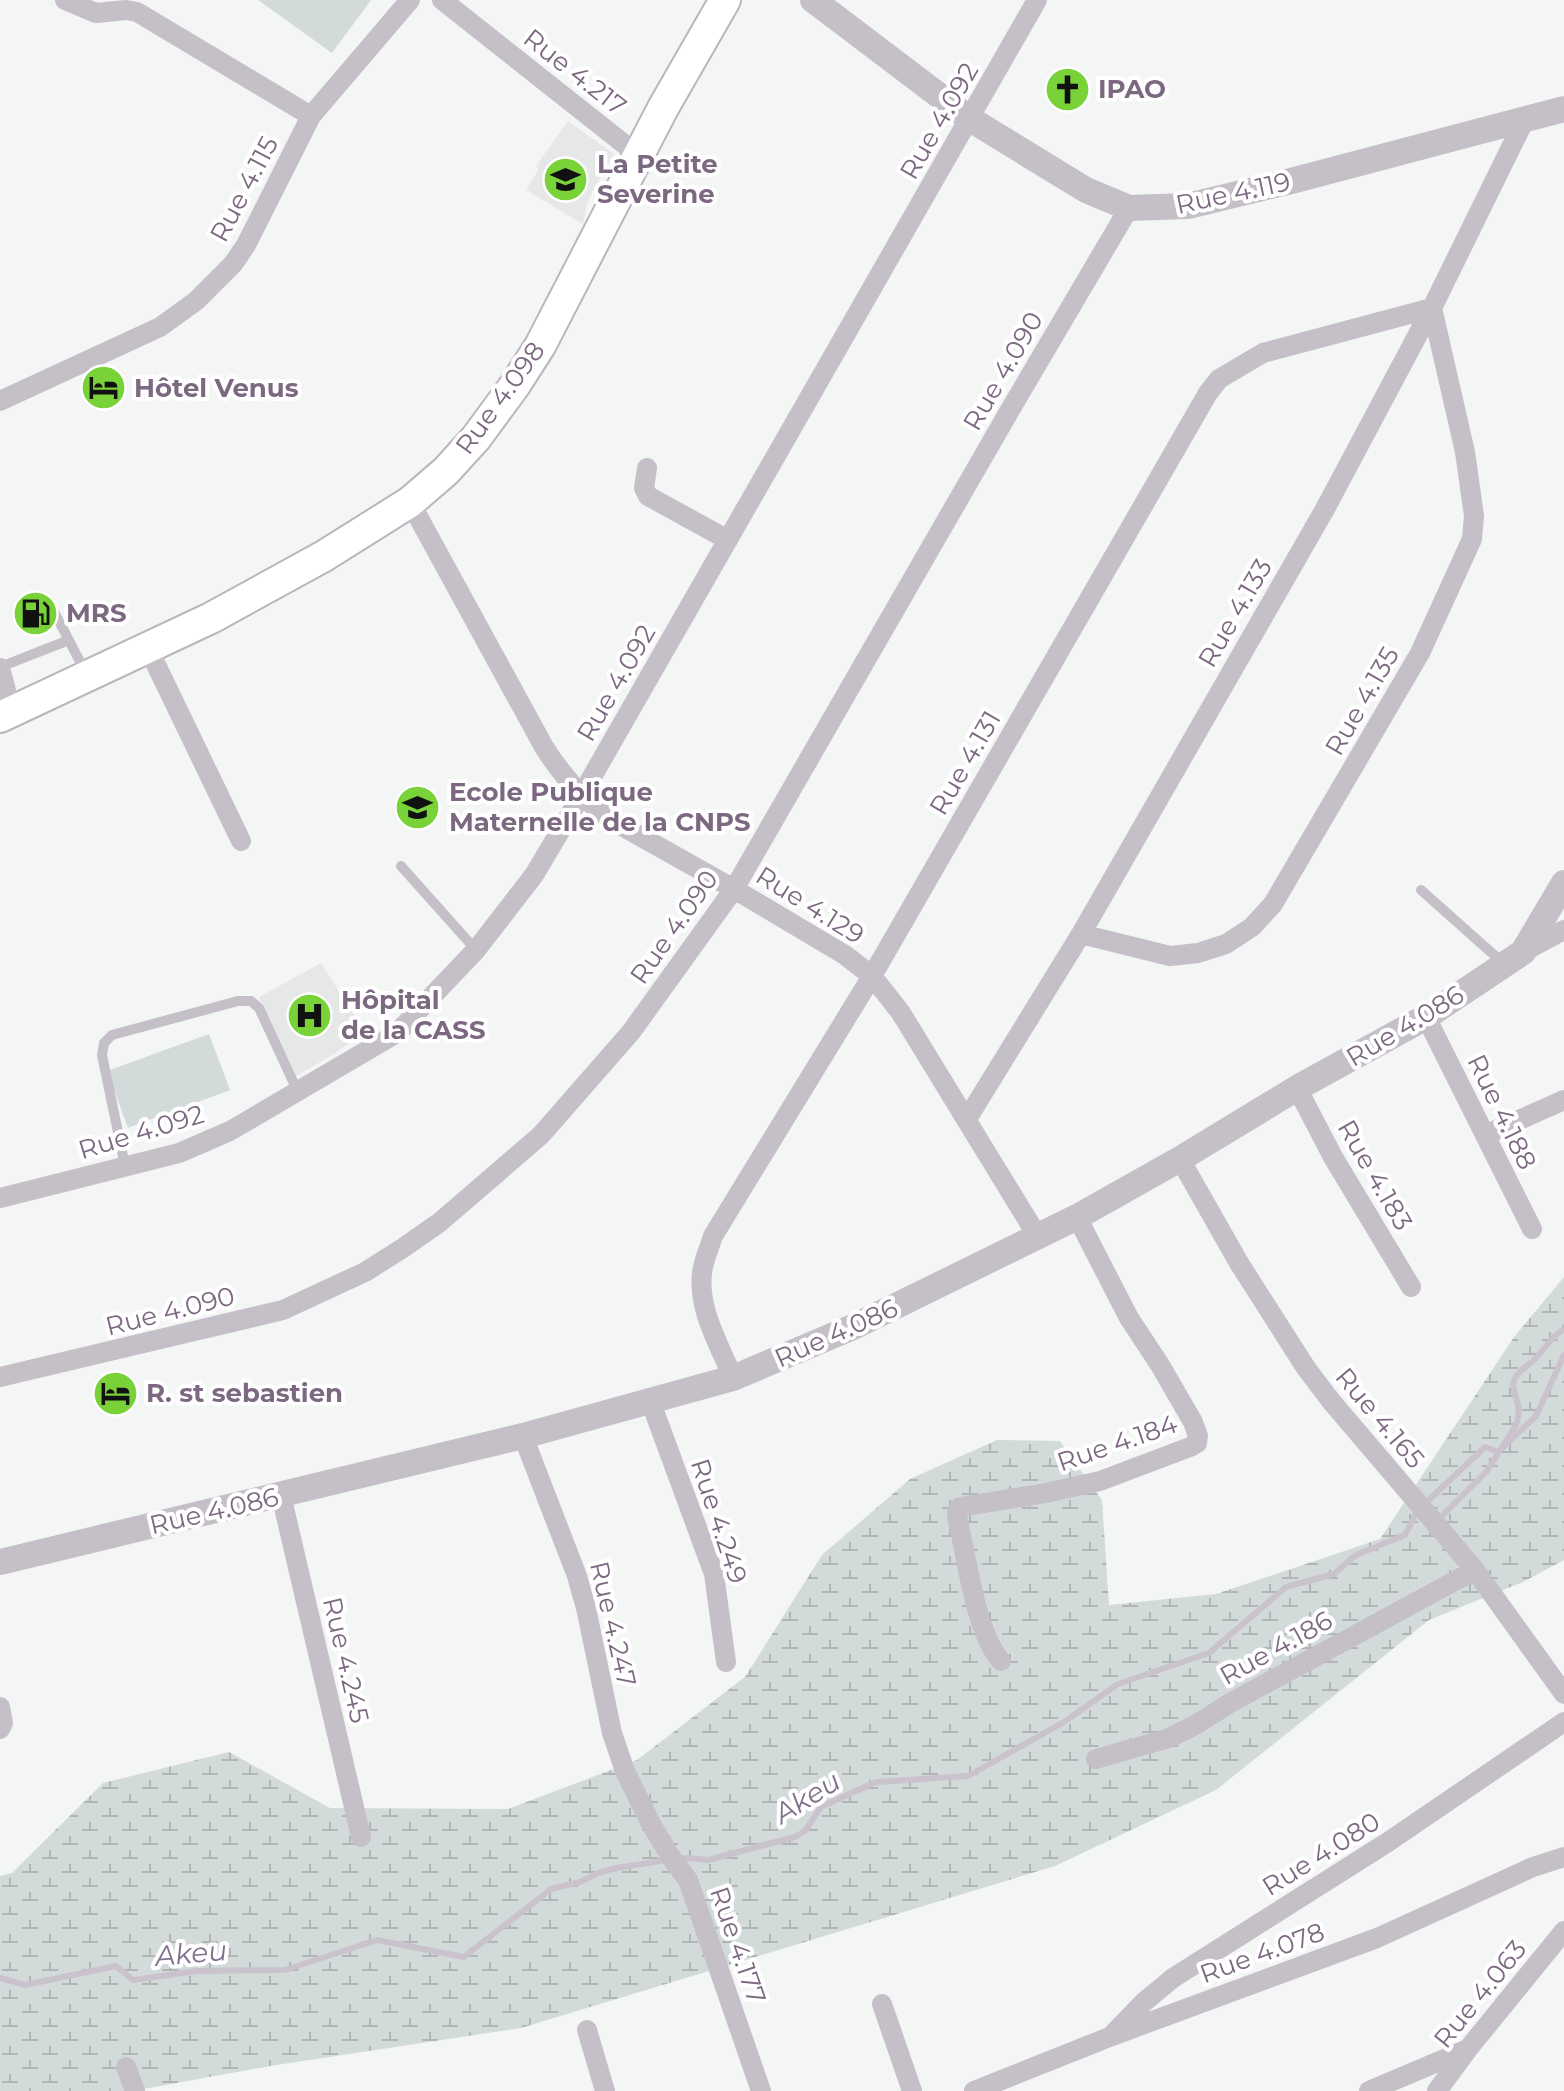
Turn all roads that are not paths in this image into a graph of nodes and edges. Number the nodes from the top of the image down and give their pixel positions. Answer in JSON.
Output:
{"nodes":[{"id":1,"x":65,"y":0,"type":"edge"},
{"id":2,"x":410,"y":0,"type":"edge"},
{"id":3,"x":442,"y":0,"type":"edge"},
{"id":4,"x":725,"y":0,"type":"edge"},
{"id":5,"x":813,"y":0,"type":"edge"},
{"id":6,"x":1037,"y":0,"type":"edge"},
{"id":7,"x":1564,"y":109,"type":"edge"},
{"id":8,"x":311,"y":116,"type":"junction"},
{"id":9,"x":970,"y":119,"type":"junction"},
{"id":10,"x":1525,"y":119,"type":"junction"},
{"id":11,"x":638,"y":155,"type":"junction"},
{"id":12,"x":1129,"y":208,"type":"junction"},
{"id":13,"x":1432,"y":308,"type":"junction"},
{"id":14,"x":0,"y":401,"type":"edge"},
{"id":15,"x":647,"y":468,"type":"dead end"},
{"id":16,"x":410,"y":502,"type":"junction"},
{"id":17,"x":728,"y":540,"type":"junction"},
{"id":18,"x":49,"y":602,"type":"dead end"},
{"id":19,"x":69,"y":640,"type":"junction"},
{"id":20,"x":148,"y":648,"type":"junction"},
{"id":21,"x":0,"y":667,"type":"edge"},
{"id":22,"x":88,"y":676,"type":"junction"},
{"id":23,"x":6,"y":715,"type":"edge"},
{"id":24,"x":581,"y":796,"type":"junction"},
{"id":25,"x":241,"y":841,"type":"dead end"},
{"id":26,"x":401,"y":866,"type":"dead end"},
{"id":27,"x":1564,"y":883,"type":"edge"},
{"id":28,"x":734,"y":889,"type":"junction"},
{"id":29,"x":1421,"y":890,"type":"dead end"},
{"id":30,"x":1564,"y":930,"type":"edge"},
{"id":31,"x":1081,"y":934,"type":"junction"},
{"id":32,"x":476,"y":950,"type":"junction"},
{"id":33,"x":1514,"y":958,"type":"junction"},
{"id":34,"x":872,"y":976,"type":"junction"},
{"id":35,"x":1426,"y":1017,"type":"junction"},
{"id":36,"x":1297,"y":1088,"type":"junction"},
{"id":37,"x":297,"y":1090,"type":"junction"},
{"id":38,"x":1564,"y":1100,"type":"edge"},
{"id":39,"x":967,"y":1119,"type":"junction"},
{"id":40,"x":1485,"y":1135,"type":"junction"},
{"id":41,"x":1180,"y":1159,"type":"junction"},
{"id":42,"x":125,"y":1166,"type":"junction"},
{"id":43,"x":0,"y":1198,"type":"edge"},
{"id":44,"x":1077,"y":1217,"type":"junction"},
{"id":45,"x":1532,"y":1229,"type":"dead end"},
{"id":46,"x":1038,"y":1237,"type":"junction"},
{"id":47,"x":1411,"y":1287,"type":"dead end"},
{"id":48,"x":0,"y":1377,"type":"edge"},
{"id":49,"x":733,"y":1378,"type":"junction"},
{"id":50,"x":650,"y":1400,"type":"junction"},
{"id":51,"x":523,"y":1436,"type":"junction"},
{"id":52,"x":281,"y":1495,"type":"junction"},
{"id":53,"x":0,"y":1562,"type":"edge"},
{"id":54,"x":1475,"y":1570,"type":"junction"},
{"id":55,"x":1001,"y":1661,"type":"dead end"},
{"id":56,"x":726,"y":1662,"type":"dead end"},
{"id":57,"x":1564,"y":1694,"type":"edge"},
{"id":58,"x":0,"y":1707,"type":"edge"},
{"id":59,"x":1564,"y":1722,"type":"edge"},
{"id":60,"x":0,"y":1729,"type":"edge"},
{"id":61,"x":1096,"y":1759,"type":"dead end"},
{"id":62,"x":651,"y":1824,"type":"joint"},
{"id":63,"x":361,"y":1837,"type":"dead end"},
{"id":64,"x":1564,"y":1857,"type":"edge"},
{"id":65,"x":1564,"y":1931,"type":"edge"},
{"id":66,"x":882,"y":2004,"type":"dead end"},
{"id":67,"x":587,"y":2030,"type":"dead end"},
{"id":68,"x":1112,"y":2036,"type":"junction"},
{"id":69,"x":1468,"y":2049,"type":"junction"},
{"id":70,"x":126,"y":2067,"type":"dead end"},
{"id":71,"x":984,"y":2089,"type":"edge"},
{"id":72,"x":135,"y":2091,"type":"edge"},
{"id":73,"x":605,"y":2091,"type":"edge"},
{"id":74,"x":761,"y":2091,"type":"edge"},
{"id":75,"x":912,"y":2091,"type":"edge"},
{"id":76,"x":1369,"y":2091,"type":"edge"},
{"id":77,"x":1437,"y":2091,"type":"edge"}],
"edges":[{"from":1,"to":8,"type":"street"},
{"from":2,"to":8,"type":"street","name":"Rue 4.115"},
{"from":3,"to":11,"type":"street","name":"Rue 4.217"},
{"from":4,"to":11,"type":"main road","name":"Rue 4.098"},
{"from":5,"to":9,"type":"street","name":"Rue 4.119"},
{"from":6,"to":9,"type":"street","name":"Rue 4.092"},
{"from":7,"to":10,"type":"street","name":"Rue 4.119"},
{"from":8,"to":14,"type":"street","name":"Rue 4.115"},
{"from":9,"to":12,"type":"street","name":"Rue 4.119"},
{"from":9,"to":17,"type":"street","name":"Rue 4.092"},
{"from":10,"to":12,"type":"street","name":"Rue 4.119"},
{"from":10,"to":13,"type":"street","name":"Rue 4.133"},
{"from":11,"to":16,"type":"main road","name":"Rue 4.098"},
{"from":12,"to":28,"type":"street","name":"Rue 4.090"},
{"from":13,"to":31,"type":"street","name":"Rue 4.133"},
{"from":13,"to":31,"type":"street","name":"Rue 4.135"},
{"from":13,"to":34,"type":"street","name":"Rue 4.131"},
{"from":15,"to":17,"type":"street"},
{"from":16,"to":20,"type":"main road","name":"Rue 4.098"},
{"from":16,"to":24,"type":"street","name":"Rue 4.129"},
{"from":17,"to":24,"type":"street","name":"Rue 4.092"},
{"from":18,"to":19,"type":"lane"},
{"from":19,"to":21,"type":"lane"},
{"from":19,"to":22,"type":"lane"},
{"from":20,"to":22,"type":"main road","name":"Rue 4.098"},
{"from":20,"to":25,"type":"street"},
{"from":21,"to":23,"type":"street"},
{"from":22,"to":23,"type":"main road","name":"Rue 4.098"},
{"from":24,"to":28,"type":"street","name":"Rue 4.129"},
{"from":24,"to":32,"type":"street","name":"Rue 4.092"},
{"from":26,"to":32,"type":"lane"},
{"from":27,"to":33,"type":"street","name":"Rue 4.086"},
{"from":28,"to":34,"type":"street","name":"Rue 4.129"},
{"from":28,"to":48,"type":"street","name":"Rue 4.090"},
{"from":29,"to":33,"type":"lane"},
{"from":30,"to":33,"type":"street"},
{"from":31,"to":39,"type":"street","name":"Rue 4.133"},
{"from":32,"to":37,"type":"street","name":"Rue 4.092"},
{"from":33,"to":35,"type":"street","name":"Rue 4.086"},
{"from":34,"to":39,"type":"street","name":"Rue 4.129"},
{"from":34,"to":49,"type":"street","name":"Rue 4.131"},
{"from":35,"to":36,"type":"street","name":"Rue 4.086"},
{"from":35,"to":40,"type":"street","name":"Rue 4.188"},
{"from":36,"to":41,"type":"street","name":"Rue 4.086"},
{"from":36,"to":47,"type":"street","name":"Rue 4.183"},
{"from":37,"to":42,"type":"street","name":"Rue 4.092"},
{"from":37,"to":42,"type":"lane"},
{"from":38,"to":40,"type":"street"},
{"from":39,"to":46,"type":"street","name":"Rue 4.129"},
{"from":40,"to":45,"type":"street","name":"Rue 4.188"},
{"from":41,"to":44,"type":"street","name":"Rue 4.086"},
{"from":41,"to":54,"type":"street","name":"Rue 4.165"},
{"from":42,"to":43,"type":"street","name":"Rue 4.092"},
{"from":44,"to":46,"type":"street","name":"Rue 4.086"},
{"from":44,"to":55,"type":"street","name":"Rue 4.184"},
{"from":46,"to":49,"type":"street","name":"Rue 4.086"},
{"from":49,"to":50,"type":"street","name":"Rue 4.086"},
{"from":50,"to":51,"type":"street","name":"Rue 4.086"},
{"from":50,"to":56,"type":"street","name":"Rue 4.249"},
{"from":51,"to":52,"type":"street","name":"Rue 4.086"},
{"from":51,"to":62,"type":"street","name":"Rue 4.247"},
{"from":52,"to":53,"type":"street","name":"Rue 4.086"},
{"from":52,"to":63,"type":"street","name":"Rue 4.245"},
{"from":54,"to":57,"type":"street","name":"Rue 4.165"},
{"from":54,"to":61,"type":"street","name":"Rue 4.186"},
{"from":58,"to":60,"type":"street"},
{"from":59,"to":68,"type":"street","name":"Rue 4.080"},
{"from":62,"to":74,"type":"street","name":"Rue 4.177"},
{"from":64,"to":68,"type":"street","name":"Rue 4.078"},
{"from":65,"to":69,"type":"street","name":"Rue 4.063"},
{"from":66,"to":75,"type":"street"},
{"from":67,"to":73,"type":"street"},
{"from":68,"to":71,"type":"street","name":"Rue 4.078"},
{"from":69,"to":76,"type":"street"},
{"from":69,"to":77,"type":"street","name":"Rue 4.063"},
{"from":70,"to":72,"type":"street"}]}
